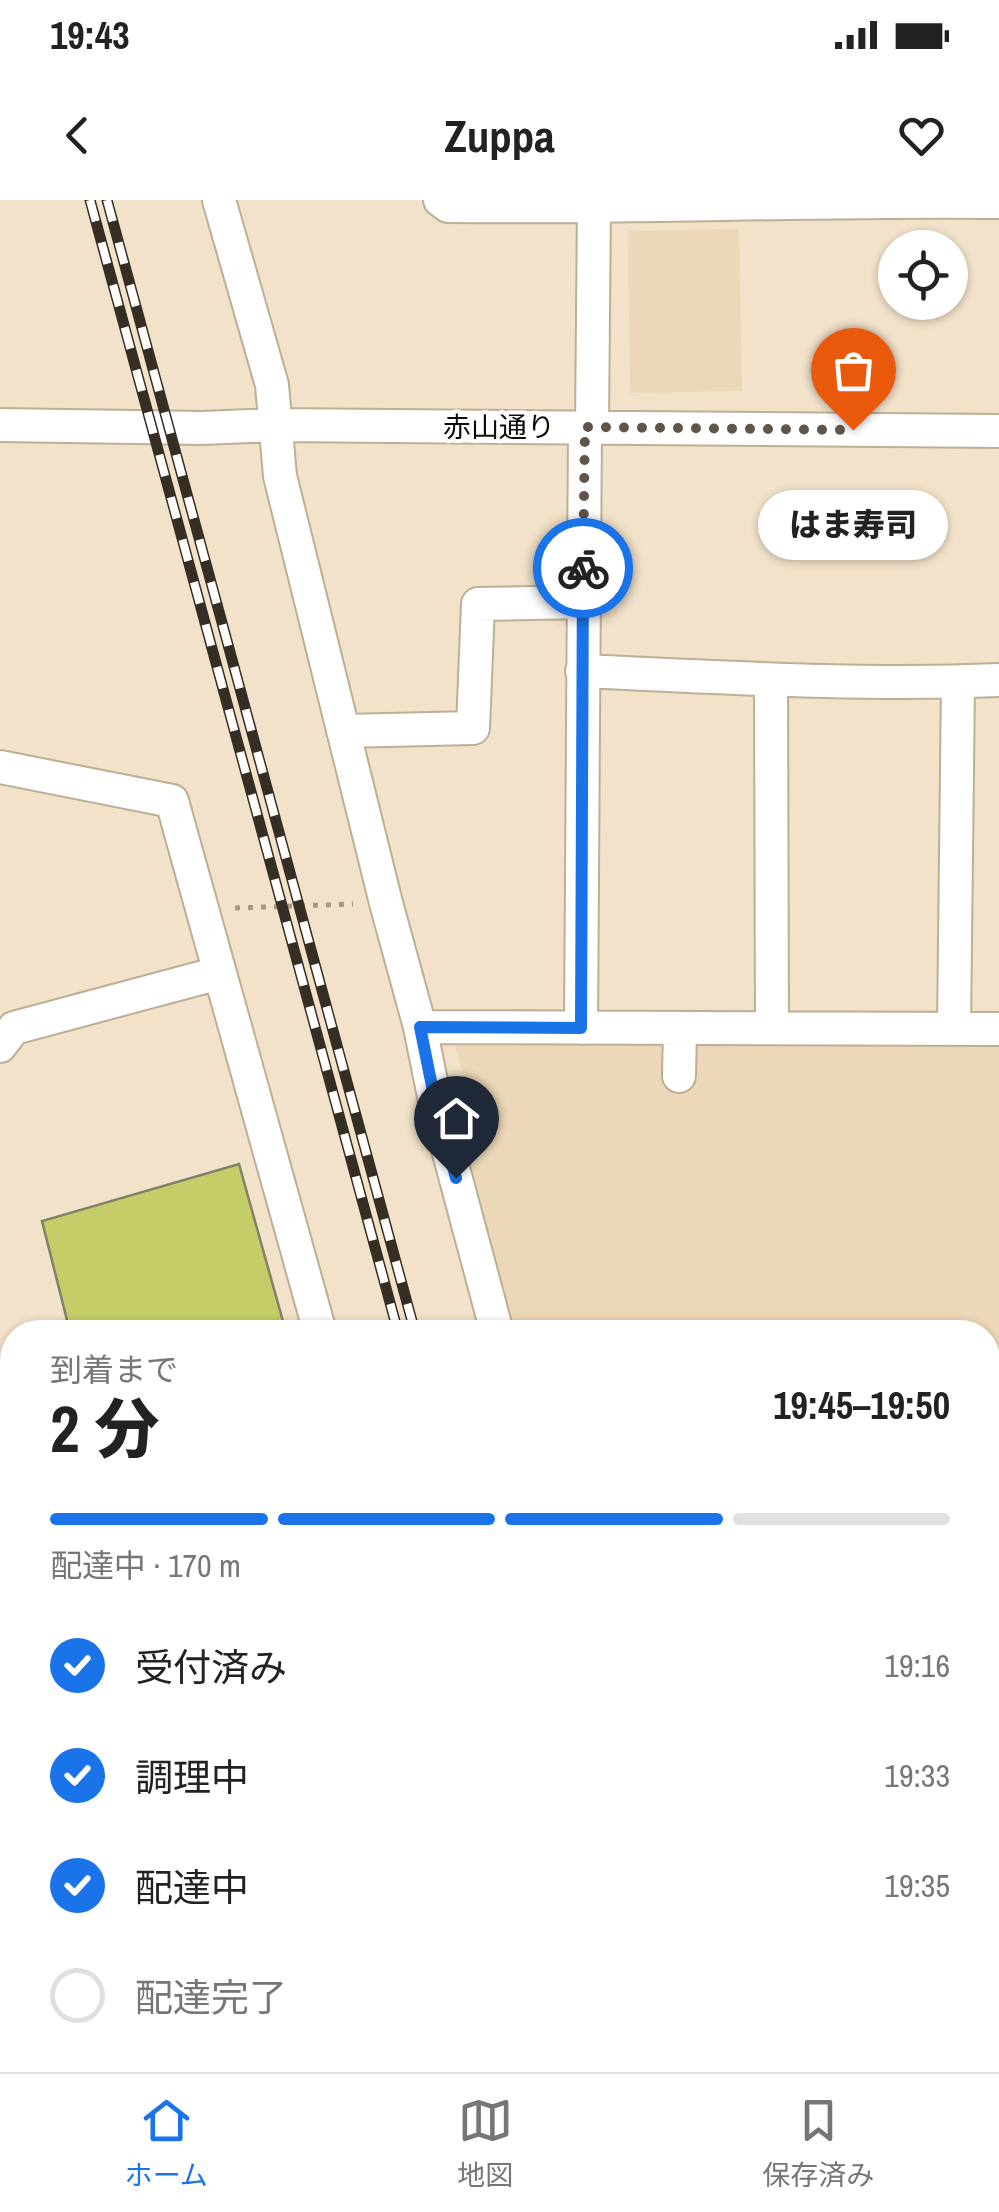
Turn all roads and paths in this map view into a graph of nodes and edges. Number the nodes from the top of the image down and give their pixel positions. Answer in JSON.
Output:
{"nodes":[{"id":1,"x":219,"y":200,"type":"edge"},
{"id":2,"x":440,"y":200,"type":"edge"},
{"id":3,"x":907,"y":200,"type":"edge"},
{"id":4,"x":746,"y":202,"type":"edge"},
{"id":5,"x":999,"y":202,"type":"edge"},
{"id":6,"x":594,"y":204,"type":"edge"},
{"id":7,"x":0,"y":425,"type":"edge"},
{"id":8,"x":276,"y":425,"type":"junction"},
{"id":9,"x":589,"y":427,"type":"junction"},
{"id":10,"x":999,"y":431,"type":"edge"},
{"id":11,"x":582,"y":602,"type":"junction"},
{"id":12,"x":582,"y":670,"type":"junction"},
{"id":13,"x":772,"y":680,"type":"junction"},
{"id":14,"x":999,"y":680,"type":"edge"},
{"id":15,"x":958,"y":682,"type":"junction"},
{"id":16,"x":344,"y":731,"type":"junction"},
{"id":17,"x":0,"y":766,"type":"edge"},
{"id":18,"x":386,"y":904,"type":"junction"},
{"id":19,"x":202,"y":908,"type":"junction"},
{"id":20,"x":220,"y":973,"type":"junction"},
{"id":21,"x":420,"y":1027,"type":"junction"},
{"id":22,"x":581,"y":1028,"type":"junction"},
{"id":23,"x":680,"y":1028,"type":"junction"},
{"id":24,"x":772,"y":1028,"type":"junction"},
{"id":25,"x":954,"y":1029,"type":"junction"},
{"id":26,"x":999,"y":1030,"type":"edge"},
{"id":27,"x":0,"y":1046,"type":"edge"},
{"id":28,"x":680,"y":1076,"type":"dead end"},
{"id":29,"x":317,"y":1320,"type":"edge"},
{"id":30,"x":494,"y":1320,"type":"edge"}],
"edges":[{"from":1,"to":8,"type":"street"},
{"from":2,"to":6,"type":"street"},
{"from":3,"to":4,"type":"street"},
{"from":3,"to":5,"type":"street"},
{"from":4,"to":6,"type":"street"},
{"from":6,"to":9,"type":"street"},
{"from":7,"to":8,"type":"street","name":"赤山通り"},
{"from":8,"to":9,"type":"street","name":"赤山通り"},
{"from":8,"to":16,"type":"street"},
{"from":9,"to":10,"type":"street","name":"赤山通り"},
{"from":9,"to":11,"type":"street"},
{"from":11,"to":12,"type":"street"},
{"from":11,"to":16,"type":"street"},
{"from":12,"to":13,"type":"street"},
{"from":12,"to":22,"type":"street"},
{"from":13,"to":15,"type":"street"},
{"from":13,"to":24,"type":"street"},
{"from":14,"to":15,"type":"street"},
{"from":15,"to":25,"type":"street"},
{"from":16,"to":18,"type":"street"},
{"from":17,"to":19,"type":"street"},
{"from":18,"to":19,"type":"path"},
{"from":18,"to":21,"type":"street"},
{"from":19,"to":20,"type":"street"},
{"from":20,"to":27,"type":"street"},
{"from":20,"to":29,"type":"street"},
{"from":21,"to":22,"type":"street"},
{"from":21,"to":30,"type":"street"},
{"from":22,"to":23,"type":"street"},
{"from":23,"to":24,"type":"street"},
{"from":23,"to":28,"type":"street"},
{"from":24,"to":25,"type":"street"},
{"from":25,"to":26,"type":"street"}]}
